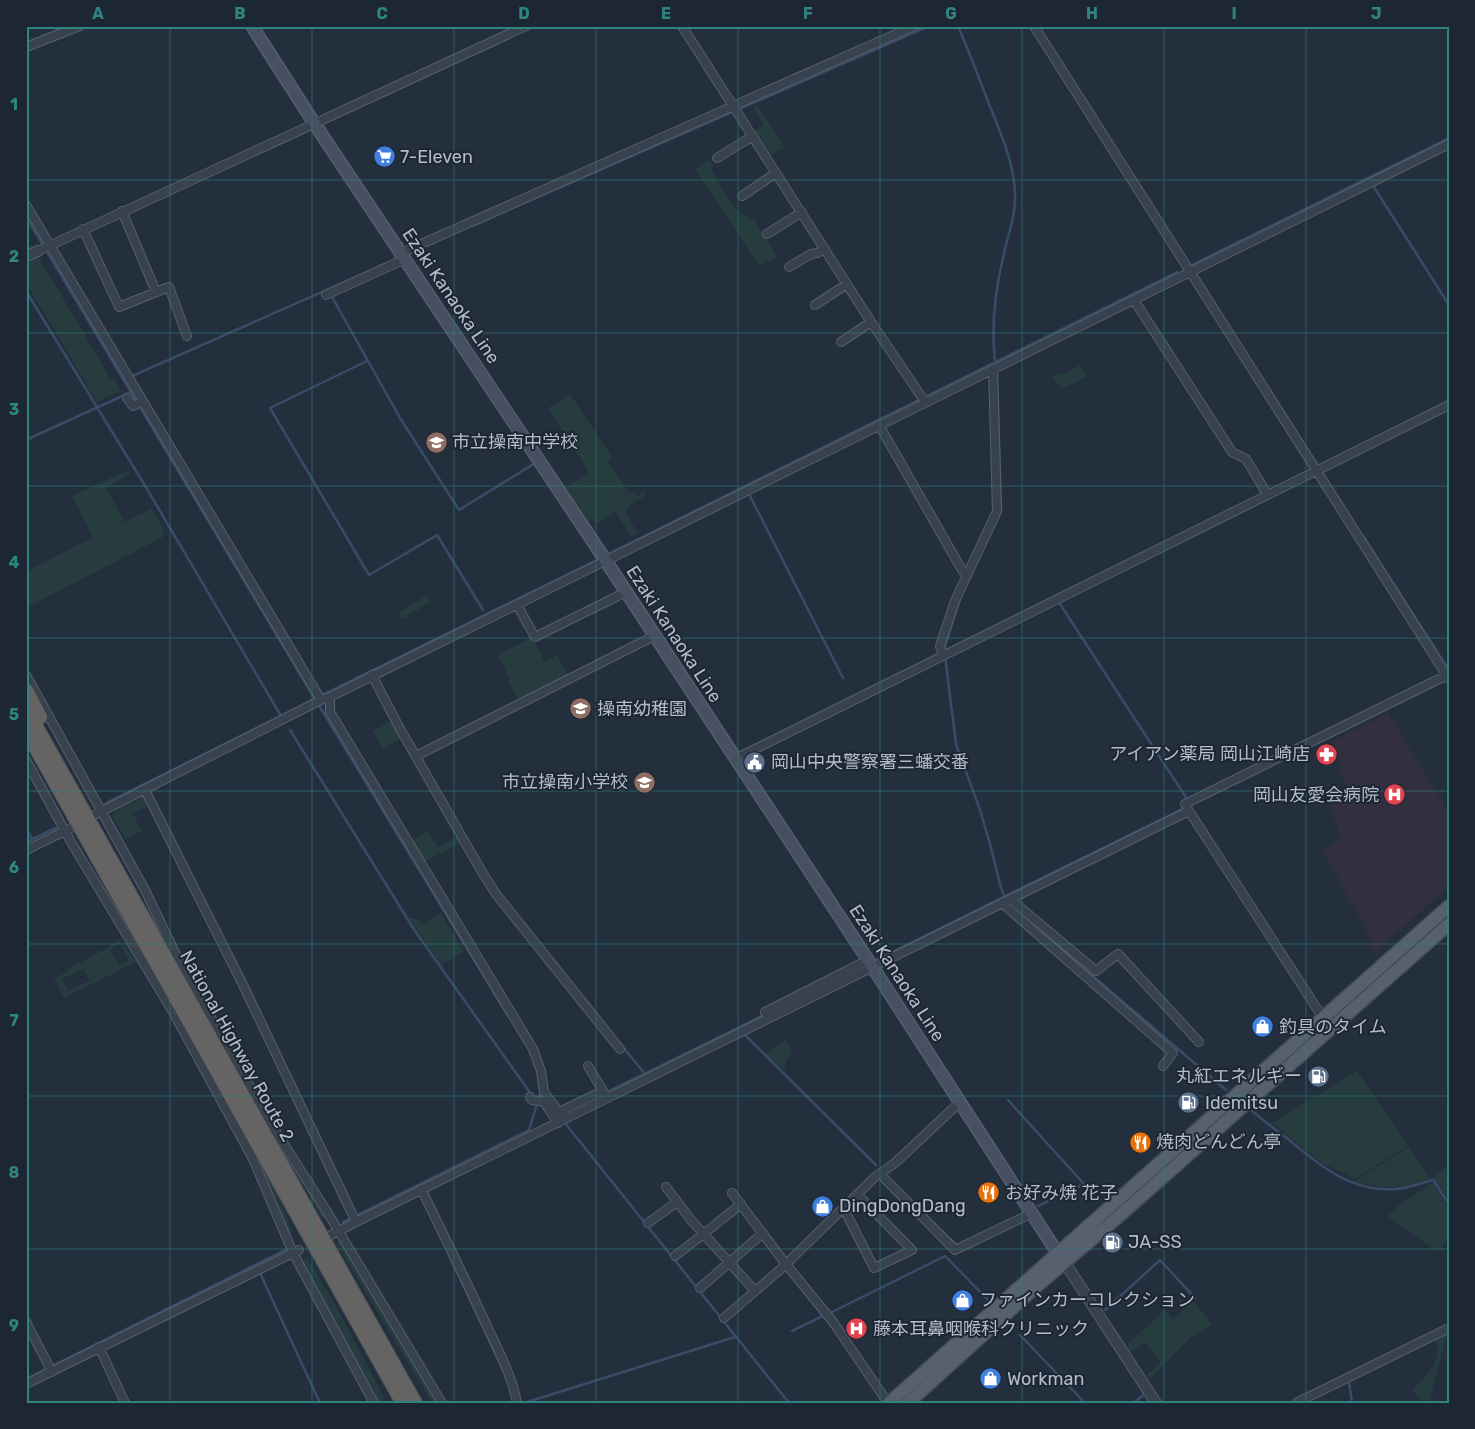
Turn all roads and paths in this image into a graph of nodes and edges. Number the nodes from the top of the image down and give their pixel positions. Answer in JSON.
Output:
{"nodes":[{"id":1,"x":80,"y":26,"type":"edge"},
{"id":2,"x":252,"y":26,"type":"edge"},
{"id":3,"x":526,"y":26,"type":"edge"},
{"id":4,"x":682,"y":26,"type":"edge"},
{"id":5,"x":914,"y":26,"type":"edge"},
{"id":6,"x":1034,"y":26,"type":"edge"},
{"id":7,"x":26,"y":47,"type":"edge"},
{"id":8,"x":736,"y":109,"type":"junction"},
{"id":9,"x":314,"y":123,"type":"junction"},
{"id":10,"x":753,"y":136,"type":"junction"},
{"id":11,"x":1449,"y":144,"type":"edge"},
{"id":12,"x":717,"y":158,"type":"dead end"},
{"id":13,"x":776,"y":173,"type":"junction"},
{"id":14,"x":742,"y":196,"type":"dead end"},
{"id":15,"x":26,"y":205,"type":"edge"},
{"id":16,"x":122,"y":211,"type":"junction"},
{"id":17,"x":802,"y":212,"type":"junction"},
{"id":18,"x":83,"y":230,"type":"junction"},
{"id":19,"x":767,"y":234,"type":"dead end"},
{"id":20,"x":49,"y":245,"type":"junction"},
{"id":21,"x":825,"y":249,"type":"junction"},
{"id":22,"x":39,"y":250,"type":"joint"},
{"id":23,"x":26,"y":256,"type":"edge"},
{"id":24,"x":403,"y":256,"type":"junction"},
{"id":25,"x":788,"y":267,"type":"dead end"},
{"id":26,"x":1190,"y":272,"type":"junction"},
{"id":27,"x":847,"y":284,"type":"junction"},
{"id":28,"x":156,"y":292,"type":"junction"},
{"id":29,"x":326,"y":295,"type":"dead end"},
{"id":30,"x":1134,"y":300,"type":"junction"},
{"id":31,"x":815,"y":305,"type":"dead end"},
{"id":32,"x":871,"y":322,"type":"junction"},
{"id":33,"x":186,"y":336,"type":"dead end"},
{"id":34,"x":841,"y":342,"type":"dead end"},
{"id":35,"x":995,"y":368,"type":"junction"},
{"id":36,"x":128,"y":398,"type":"dead end"},
{"id":37,"x":924,"y":400,"type":"junction"},
{"id":38,"x":139,"y":404,"type":"junction"},
{"id":39,"x":1449,"y":405,"type":"edge"},
{"id":40,"x":879,"y":425,"type":"junction"},
{"id":41,"x":1317,"y":470,"type":"junction"},
{"id":42,"x":1267,"y":494,"type":"junction"},
{"id":43,"x":606,"y":562,"type":"junction"},
{"id":44,"x":966,"y":575,"type":"junction"},
{"id":45,"x":626,"y":592,"type":"junction"},
{"id":46,"x":517,"y":605,"type":"junction"},
{"id":47,"x":654,"y":636,"type":"junction"},
{"id":48,"x":944,"y":654,"type":"junction"},
{"id":49,"x":26,"y":674,"type":"edge"},
{"id":50,"x":372,"y":675,"type":"junction"},
{"id":51,"x":1448,"y":676,"type":"edge"},
{"id":52,"x":26,"y":690,"type":"edge"},
{"id":53,"x":322,"y":699,"type":"junction"},
{"id":54,"x":26,"y":709,"type":"edge"},
{"id":55,"x":28,"y":734,"type":"edge"},
{"id":56,"x":416,"y":756,"type":"junction"},
{"id":57,"x":735,"y":759,"type":"junction"},
{"id":58,"x":26,"y":760,"type":"edge"},
{"id":59,"x":65,"y":778,"type":"junction"},
{"id":60,"x":145,"y":790,"type":"junction"},
{"id":61,"x":1188,"y":806,"type":"junction"},
{"id":62,"x":102,"y":812,"type":"junction"},
{"id":63,"x":94,"y":815,"type":"dead end"},
{"id":64,"x":73,"y":827,"type":"dead end"},
{"id":65,"x":65,"y":831,"type":"junction"},
{"id":66,"x":26,"y":850,"type":"edge"},
{"id":67,"x":1006,"y":901,"type":"junction"},
{"id":68,"x":1449,"y":906,"type":"edge"},
{"id":69,"x":1449,"y":924,"type":"edge"},
{"id":70,"x":870,"y":964,"type":"junction"},
{"id":71,"x":765,"y":1012,"type":"dead end"},
{"id":72,"x":1322,"y":1018,"type":"junction"},
{"id":73,"x":1330,"y":1029,"type":"junction"},
{"id":74,"x":1199,"y":1042,"type":"dead end"},
{"id":75,"x":620,"y":1049,"type":"dead end"},
{"id":76,"x":588,"y":1066,"type":"dead end"},
{"id":77,"x":1163,"y":1066,"type":"dead end"},
{"id":78,"x":605,"y":1094,"type":"junction"},
{"id":79,"x":536,"y":1100,"type":"dead end"},
{"id":80,"x":960,"y":1102,"type":"junction"},
{"id":81,"x":562,"y":1117,"type":"junction"},
{"id":82,"x":880,"y":1174,"type":"junction"},
{"id":83,"x":666,"y":1187,"type":"dead end"},
{"id":84,"x":421,"y":1189,"type":"junction"},
{"id":85,"x":732,"y":1193,"type":"dead end"},
{"id":86,"x":857,"y":1194,"type":"junction"},
{"id":87,"x":677,"y":1202,"type":"junction"},
{"id":88,"x":741,"y":1204,"type":"junction"},
{"id":89,"x":843,"y":1207,"type":"junction"},
{"id":90,"x":308,"y":1211,"type":"junction"},
{"id":91,"x":1032,"y":1213,"type":"junction"},
{"id":92,"x":354,"y":1219,"type":"junction"},
{"id":93,"x":648,"y":1223,"type":"dead end"},
{"id":94,"x":339,"y":1230,"type":"junction"},
{"id":95,"x":763,"y":1233,"type":"junction"},
{"id":96,"x":704,"y":1234,"type":"junction"},
{"id":97,"x":331,"y":1235,"type":"dead end"},
{"id":98,"x":296,"y":1252,"type":"junction"},
{"id":99,"x":675,"y":1256,"type":"dead end"},
{"id":100,"x":1061,"y":1258,"type":"junction"},
{"id":101,"x":729,"y":1262,"type":"junction"},
{"id":102,"x":785,"y":1263,"type":"junction"},
{"id":103,"x":700,"y":1288,"type":"dead end"},
{"id":104,"x":754,"y":1291,"type":"junction"},
{"id":105,"x":354,"y":1316,"type":"junction"},
{"id":106,"x":724,"y":1318,"type":"dead end"},
{"id":107,"x":26,"y":1322,"type":"edge"},
{"id":108,"x":1449,"y":1328,"type":"edge"},
{"id":109,"x":99,"y":1348,"type":"junction"},
{"id":110,"x":50,"y":1369,"type":"junction"},
{"id":111,"x":26,"y":1384,"type":"edge"},
{"id":112,"x":125,"y":1403,"type":"edge"},
{"id":113,"x":374,"y":1403,"type":"edge"},
{"id":114,"x":392,"y":1403,"type":"edge"},
{"id":115,"x":403,"y":1403,"type":"edge"},
{"id":116,"x":415,"y":1403,"type":"edge"},
{"id":117,"x":425,"y":1403,"type":"edge"},
{"id":118,"x":442,"y":1403,"type":"edge"},
{"id":119,"x":517,"y":1403,"type":"edge"},
{"id":120,"x":889,"y":1403,"type":"edge"},
{"id":121,"x":908,"y":1403,"type":"edge"},
{"id":122,"x":1156,"y":1403,"type":"edge"},
{"id":123,"x":1296,"y":1403,"type":"edge"}],
"edges":[{"from":1,"to":7,"type":"street"},
{"from":2,"to":9,"type":"main road","name":"Ezaki Kanaoka Line"},
{"from":3,"to":9,"type":"street"},
{"from":4,"to":8,"type":"street"},
{"from":5,"to":8,"type":"street"},
{"from":6,"to":26,"type":"street"},
{"from":8,"to":10,"type":"street"},
{"from":8,"to":24,"type":"street"},
{"from":9,"to":16,"type":"street"},
{"from":9,"to":24,"type":"main road","name":"Ezaki Kanaoka Line"},
{"from":10,"to":12,"type":"street"},
{"from":10,"to":13,"type":"street"},
{"from":11,"to":26,"type":"street"},
{"from":13,"to":14,"type":"street"},
{"from":13,"to":17,"type":"street"},
{"from":15,"to":20,"type":"street"},
{"from":16,"to":18,"type":"street"},
{"from":16,"to":28,"type":"street"},
{"from":17,"to":19,"type":"street"},
{"from":17,"to":21,"type":"street"},
{"from":18,"to":20,"type":"street"},
{"from":18,"to":28,"type":"street"},
{"from":20,"to":22,"type":"street"},
{"from":20,"to":38,"type":"street"},
{"from":21,"to":25,"type":"street"},
{"from":21,"to":27,"type":"street"},
{"from":22,"to":23,"type":"street"},
{"from":24,"to":29,"type":"street"},
{"from":24,"to":43,"type":"main road","name":"Ezaki Kanaoka Line"},
{"from":26,"to":30,"type":"street"},
{"from":26,"to":41,"type":"street"},
{"from":27,"to":31,"type":"street"},
{"from":27,"to":32,"type":"street"},
{"from":28,"to":33,"type":"street"},
{"from":30,"to":35,"type":"street"},
{"from":30,"to":42,"type":"street"},
{"from":32,"to":34,"type":"street"},
{"from":32,"to":37,"type":"street"},
{"from":35,"to":37,"type":"street"},
{"from":35,"to":44,"type":"street"},
{"from":36,"to":38,"type":"street"},
{"from":37,"to":40,"type":"street"},
{"from":38,"to":53,"type":"street"},
{"from":39,"to":41,"type":"street"},
{"from":40,"to":43,"type":"street"},
{"from":40,"to":44,"type":"street"},
{"from":41,"to":42,"type":"street"},
{"from":41,"to":51,"type":"street"},
{"from":42,"to":48,"type":"street"},
{"from":43,"to":45,"type":"main road","name":"Ezaki Kanaoka Line"},
{"from":43,"to":46,"type":"street"},
{"from":44,"to":48,"type":"street"},
{"from":45,"to":46,"type":"street"},
{"from":45,"to":47,"type":"main road","name":"Ezaki Kanaoka Line"},
{"from":46,"to":50,"type":"street"},
{"from":47,"to":56,"type":"street"},
{"from":47,"to":57,"type":"main road","name":"Ezaki Kanaoka Line"},
{"from":48,"to":57,"type":"street"},
{"from":49,"to":62,"type":"street"},
{"from":50,"to":53,"type":"street"},
{"from":50,"to":56,"type":"street"},
{"from":51,"to":61,"type":"street"},
{"from":52,"to":59,"type":"highway"},
{"from":53,"to":60,"type":"street"},
{"from":53,"to":81,"type":"street"},
{"from":54,"to":59,"type":"highway","name":"National Highway Route 2"},
{"from":55,"to":105,"type":"highway","name":"National Highway Route 2"},
{"from":56,"to":75,"type":"street"},
{"from":57,"to":70,"type":"main road","name":"Ezaki Kanaoka Line"},
{"from":58,"to":65,"type":"street"},
{"from":59,"to":90,"type":"highway","name":"National Highway Route 2"},
{"from":60,"to":62,"type":"street"},
{"from":60,"to":92,"type":"street"},
{"from":61,"to":67,"type":"street"},
{"from":61,"to":72,"type":"street"},
{"from":62,"to":63,"type":"street"},
{"from":62,"to":94,"type":"street"},
{"from":64,"to":65,"type":"street"},
{"from":65,"to":66,"type":"street"},
{"from":65,"to":98,"type":"street"},
{"from":67,"to":70,"type":"street"},
{"from":67,"to":74,"type":"street"},
{"from":67,"to":77,"type":"street"},
{"from":68,"to":72,"type":"main road"},
{"from":69,"to":73,"type":"main road"},
{"from":70,"to":71,"type":"street"},
{"from":70,"to":78,"type":"street"},
{"from":70,"to":80,"type":"main road","name":"Ezaki Kanaoka Line"},
{"from":72,"to":73,"type":"street"},
{"from":72,"to":100,"type":"main road"},
{"from":73,"to":100,"type":"main road"},
{"from":76,"to":78,"type":"street"},
{"from":78,"to":81,"type":"street"},
{"from":79,"to":81,"type":"street"},
{"from":80,"to":82,"type":"street"},
{"from":80,"to":91,"type":"main road","name":"Ezaki Kanaoka Line"},
{"from":81,"to":84,"type":"street"},
{"from":82,"to":86,"type":"street"},
{"from":82,"to":91,"type":"street"},
{"from":83,"to":87,"type":"street"},
{"from":84,"to":92,"type":"street"},
{"from":84,"to":119,"type":"street"},
{"from":85,"to":88,"type":"street"},
{"from":86,"to":89,"type":"street"},
{"from":86,"to":89,"type":"street"},
{"from":87,"to":93,"type":"street"},
{"from":87,"to":96,"type":"street"},
{"from":88,"to":95,"type":"street"},
{"from":88,"to":96,"type":"street"},
{"from":89,"to":102,"type":"street"},
{"from":90,"to":116,"type":"highway","name":"National Highway Route 2"},
{"from":90,"to":117,"type":"highway"},
{"from":91,"to":100,"type":"main road","name":"Ezaki Kanaoka Line"},
{"from":92,"to":94,"type":"street"},
{"from":94,"to":97,"type":"street"},
{"from":94,"to":118,"type":"street"},
{"from":95,"to":101,"type":"street"},
{"from":95,"to":102,"type":"street"},
{"from":96,"to":99,"type":"street"},
{"from":96,"to":101,"type":"street"},
{"from":98,"to":109,"type":"street"},
{"from":98,"to":113,"type":"street"},
{"from":100,"to":120,"type":"main road"},
{"from":100,"to":121,"type":"main road"},
{"from":100,"to":122,"type":"street"},
{"from":101,"to":103,"type":"street"},
{"from":101,"to":104,"type":"street"},
{"from":102,"to":104,"type":"street"},
{"from":102,"to":120,"type":"street"},
{"from":104,"to":106,"type":"street"},
{"from":105,"to":114,"type":"highway"},
{"from":105,"to":115,"type":"highway","name":"National Highway Route 2"},
{"from":107,"to":110,"type":"street"},
{"from":108,"to":123,"type":"street"},
{"from":109,"to":110,"type":"street"},
{"from":109,"to":112,"type":"street"},
{"from":110,"to":111,"type":"street"}]}
